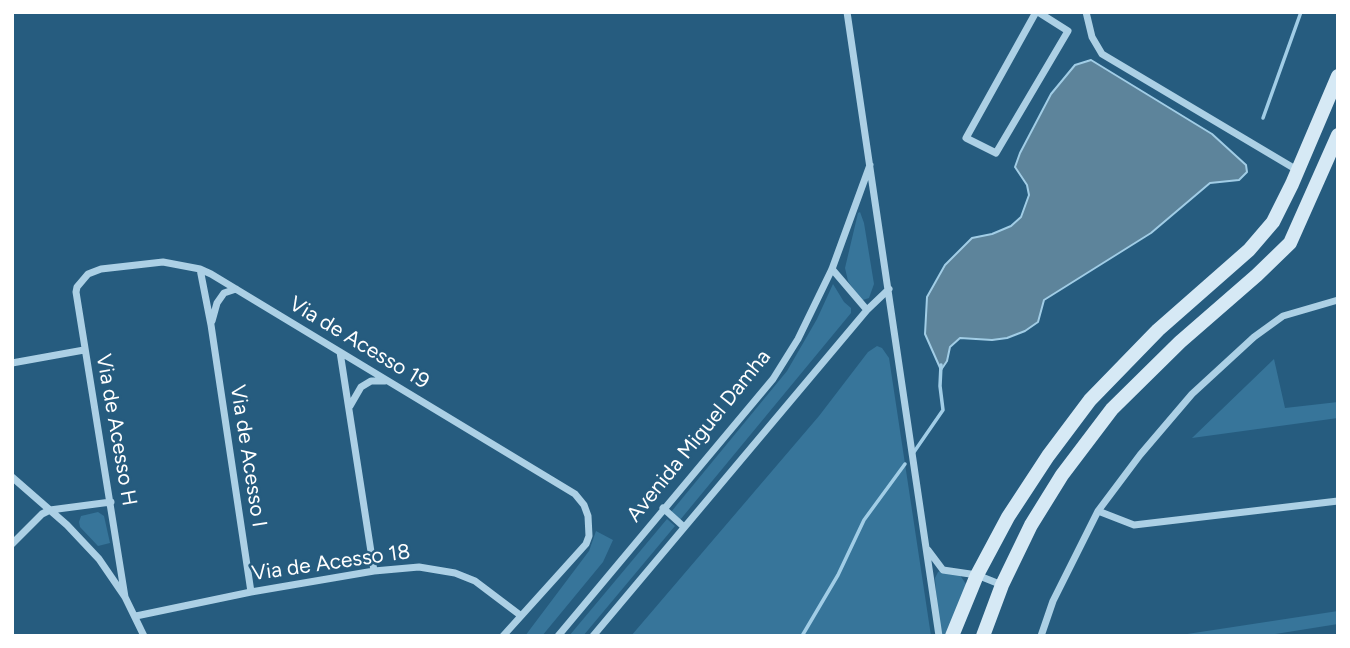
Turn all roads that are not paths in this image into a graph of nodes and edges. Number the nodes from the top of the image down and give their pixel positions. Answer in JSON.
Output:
{"nodes":[{"id":1,"x":847,"y":12,"type":"edge"},
{"id":2,"x":1037,"y":12,"type":"edge"},
{"id":3,"x":1086,"y":12,"type":"edge"},
{"id":4,"x":1338,"y":76,"type":"edge"},
{"id":5,"x":1338,"y":135,"type":"edge"},
{"id":6,"x":1303,"y":154,"type":"junction"},
{"id":7,"x":1325,"y":162,"type":"junction"},
{"id":8,"x":870,"y":164,"type":"junction"},
{"id":9,"x":1295,"y":177,"type":"junction"},
{"id":10,"x":1311,"y":193,"type":"junction"},
{"id":11,"x":200,"y":269,"type":"junction"},
{"id":12,"x":832,"y":269,"type":"junction"},
{"id":13,"x":88,"y":274,"type":"joint"},
{"id":14,"x":236,"y":289,"type":"junction"},
{"id":15,"x":889,"y":289,"type":"junction"},
{"id":16,"x":1338,"y":300,"type":"edge"},
{"id":17,"x":867,"y":310,"type":"junction"},
{"id":18,"x":211,"y":326,"type":"junction"},
{"id":19,"x":83,"y":350,"type":"junction"},
{"id":20,"x":340,"y":352,"type":"junction"},
{"id":21,"x":12,"y":363,"type":"edge"},
{"id":22,"x":387,"y":381,"type":"junction"},
{"id":23,"x":350,"y":407,"type":"junction"},
{"id":24,"x":12,"y":477,"type":"edge"},
{"id":25,"x":1338,"y":501,"type":"edge"},
{"id":26,"x":111,"y":502,"type":"junction"},
{"id":27,"x":663,"y":508,"type":"junction"},
{"id":28,"x":50,"y":510,"type":"junction"},
{"id":29,"x":1098,"y":511,"type":"junction"},
{"id":30,"x":684,"y":527,"type":"junction"},
{"id":31,"x":12,"y":544,"type":"edge"},
{"id":32,"x":928,"y":549,"type":"junction"},
{"id":33,"x":374,"y":571,"type":"junction"},
{"id":34,"x":977,"y":575,"type":"junction"},
{"id":35,"x":1002,"y":585,"type":"junction"},
{"id":36,"x":251,"y":592,"type":"junction"},
{"id":37,"x":125,"y":597,"type":"junction"},
{"id":38,"x":520,"y":615,"type":"junction"},
{"id":39,"x":136,"y":616,"type":"junction"},
{"id":40,"x":144,"y":636,"type":"edge"},
{"id":41,"x":503,"y":636,"type":"edge"},
{"id":42,"x":558,"y":636,"type":"edge"},
{"id":43,"x":593,"y":636,"type":"edge"},
{"id":44,"x":939,"y":636,"type":"edge"},
{"id":45,"x":952,"y":636,"type":"edge"},
{"id":46,"x":983,"y":636,"type":"edge"},
{"id":47,"x":1041,"y":636,"type":"edge"}],
"edges":[{"from":1,"to":8,"type":"street"},
{"from":2,"to":2,"type":"street"},
{"from":3,"to":9,"type":"street"},
{"from":4,"to":6,"type":"street"},
{"from":5,"to":7,"type":"street"},
{"from":6,"to":7,"type":"street"},
{"from":6,"to":9,"type":"street"},
{"from":7,"to":10,"type":"street"},
{"from":8,"to":12,"type":"street","name":"Avenida Miguel Damha"},
{"from":8,"to":15,"type":"street"},
{"from":9,"to":10,"type":"street"},
{"from":9,"to":34,"type":"street"},
{"from":10,"to":35,"type":"street"},
{"from":11,"to":13,"type":"street","name":"Via de Acesso 19"},
{"from":11,"to":14,"type":"street","name":"Via de Acesso 19"},
{"from":11,"to":18,"type":"street","name":"Via de Acesso I"},
{"from":12,"to":17,"type":"street"},
{"from":12,"to":27,"type":"street","name":"Avenida Miguel Damha"},
{"from":13,"to":19,"type":"street","name":"Via de Acesso H"},
{"from":14,"to":18,"type":"street","name":"Via de Acesso I"},
{"from":14,"to":20,"type":"street","name":"Via de Acesso 19"},
{"from":15,"to":17,"type":"street"},
{"from":15,"to":32,"type":"street"},
{"from":16,"to":29,"type":"street"},
{"from":17,"to":30,"type":"street"},
{"from":18,"to":36,"type":"street","name":"Via de Acesso I"},
{"from":19,"to":21,"type":"street"},
{"from":19,"to":26,"type":"street","name":"Via de Acesso H"},
{"from":20,"to":22,"type":"street","name":"Via de Acesso 19"},
{"from":20,"to":23,"type":"street"},
{"from":22,"to":23,"type":"street"},
{"from":22,"to":38,"type":"street","name":"Via de Acesso 19"},
{"from":23,"to":33,"type":"street"},
{"from":24,"to":28,"type":"street"},
{"from":25,"to":29,"type":"street"},
{"from":26,"to":28,"type":"street"},
{"from":26,"to":37,"type":"street","name":"Via de Acesso H"},
{"from":27,"to":30,"type":"street"},
{"from":27,"to":42,"type":"street","name":"Avenida Miguel Damha"},
{"from":28,"to":31,"type":"street"},
{"from":28,"to":37,"type":"street"},
{"from":29,"to":47,"type":"street"},
{"from":30,"to":43,"type":"street"},
{"from":32,"to":34,"type":"street"},
{"from":32,"to":44,"type":"street"},
{"from":33,"to":36,"type":"street","name":"Via de Acesso 18"},
{"from":33,"to":38,"type":"street","name":"Via de Acesso 18"},
{"from":34,"to":35,"type":"street"},
{"from":34,"to":45,"type":"street"},
{"from":35,"to":46,"type":"street"},
{"from":36,"to":39,"type":"street","name":"Via de Acesso 18"},
{"from":37,"to":39,"type":"street"},
{"from":38,"to":41,"type":"street"},
{"from":39,"to":40,"type":"street"}]}
